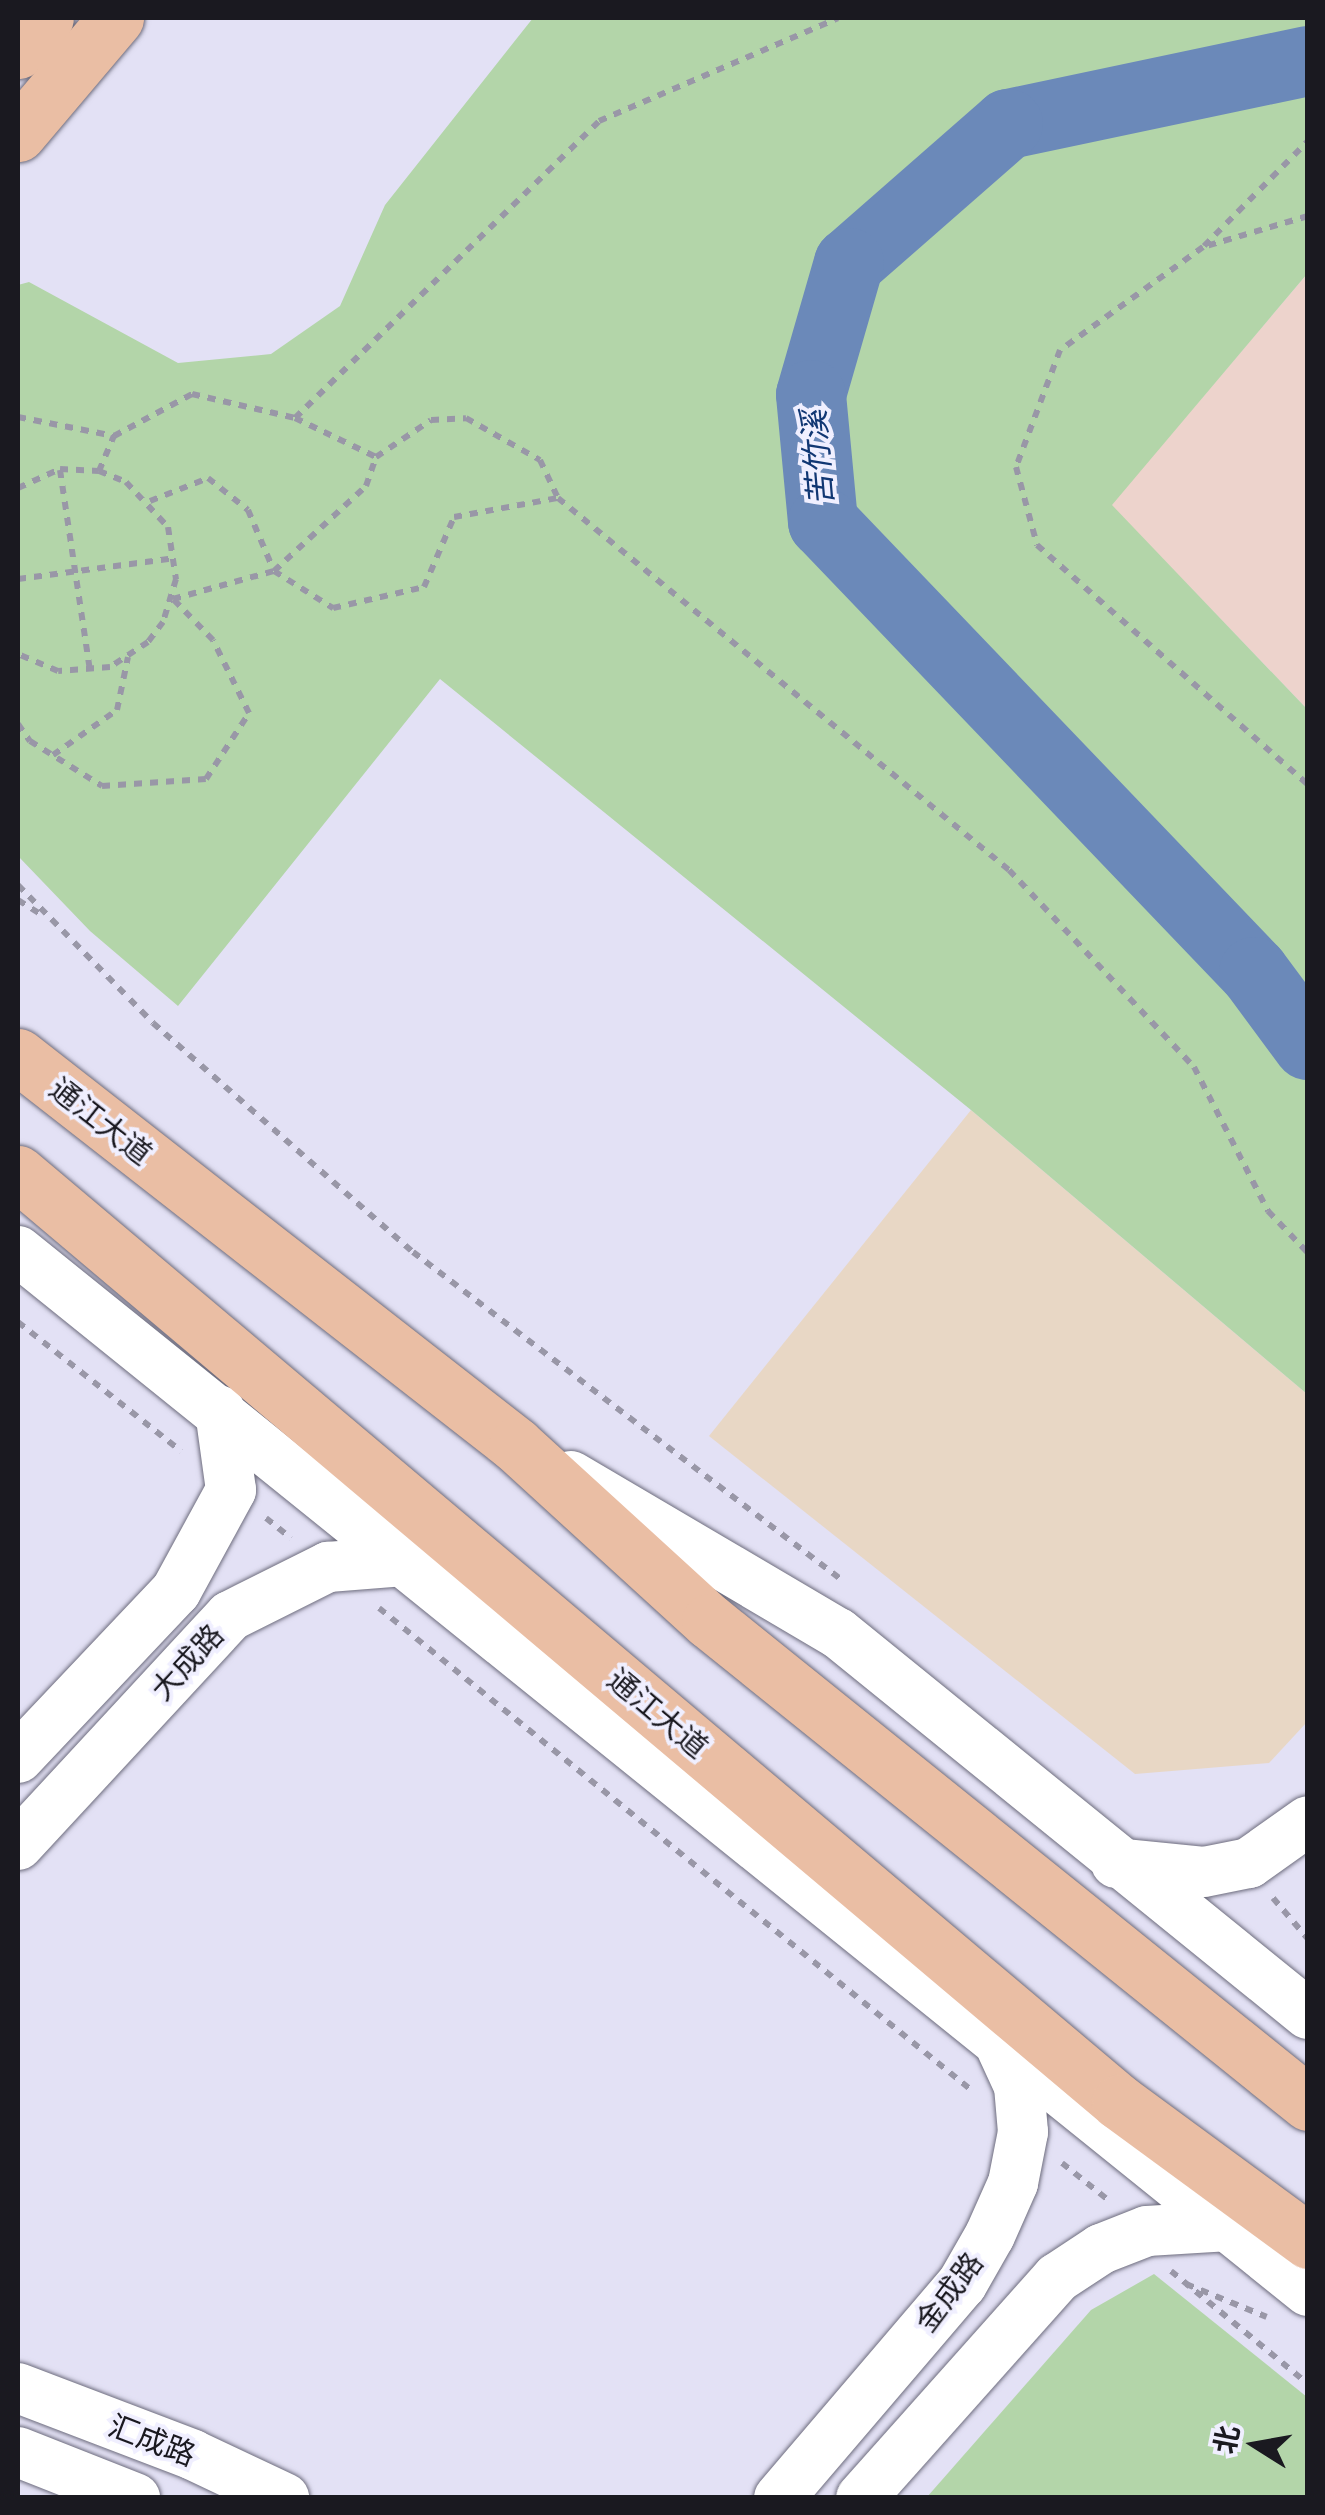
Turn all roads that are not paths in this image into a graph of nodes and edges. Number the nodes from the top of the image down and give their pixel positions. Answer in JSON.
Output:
{"nodes":[{"id":1,"x":46,"y":18,"type":"edge"},
{"id":2,"x":116,"y":18,"type":"edge"},
{"id":3,"x":18,"y":52,"type":"edge"},
{"id":4,"x":18,"y":134,"type":"edge"},
{"id":5,"x":18,"y":1056,"type":"edge"},
{"id":6,"x":18,"y":1172,"type":"edge"},
{"id":7,"x":18,"y":1251,"type":"edge"},
{"id":8,"x":220,"y":1410,"type":"junction"},
{"id":9,"x":516,"y":1445,"type":"junction"},
{"id":10,"x":404,"y":1561,"type":"junction"},
{"id":11,"x":18,"y":1758,"type":"edge"},
{"id":12,"x":1308,"y":1821,"type":"edge"},
{"id":13,"x":18,"y":1844,"type":"edge"},
{"id":14,"x":1116,"y":1863,"type":"junction"},
{"id":15,"x":1308,"y":2014,"type":"edge"},
{"id":16,"x":1002,"y":2048,"type":"junction"},
{"id":17,"x":1308,"y":2103,"type":"edge"},
{"id":18,"x":1230,"y":2226,"type":"junction"},
{"id":19,"x":1308,"y":2241,"type":"edge"},
{"id":20,"x":1296,"y":2307,"type":"edge"},
{"id":21,"x":18,"y":2388,"type":"edge"},
{"id":22,"x":18,"y":2452,"type":"edge"},
{"id":23,"x":135,"y":2498,"type":"edge"},
{"id":24,"x":284,"y":2498,"type":"edge"},
{"id":25,"x":779,"y":2498,"type":"edge"},
{"id":26,"x":860,"y":2498,"type":"edge"}],
"edges":[{"from":1,"to":3,"type":"main road"},
{"from":2,"to":4,"type":"main road"},
{"from":5,"to":9,"type":"main road","name":"通江大道"},
{"from":6,"to":19,"type":"main road","name":"通江大道"},
{"from":7,"to":8,"type":"street","name":"通江大道"},
{"from":8,"to":10,"type":"street","name":"通江大道"},
{"from":8,"to":11,"type":"street","name":"大成路"},
{"from":9,"to":14,"type":"street","name":"通江大道"},
{"from":9,"to":17,"type":"main road","name":"通江大道"},
{"from":10,"to":13,"type":"street","name":"大成路"},
{"from":10,"to":16,"type":"street","name":"通江大道"},
{"from":12,"to":14,"type":"street"},
{"from":14,"to":15,"type":"street","name":"通江大道"},
{"from":16,"to":18,"type":"street","name":"通江大道"},
{"from":16,"to":25,"type":"street","name":"金成路"},
{"from":18,"to":20,"type":"street","name":"通江大道"},
{"from":18,"to":26,"type":"street"},
{"from":21,"to":24,"type":"street","name":"汇成路"},
{"from":22,"to":23,"type":"street","name":"汇成路"}]}
